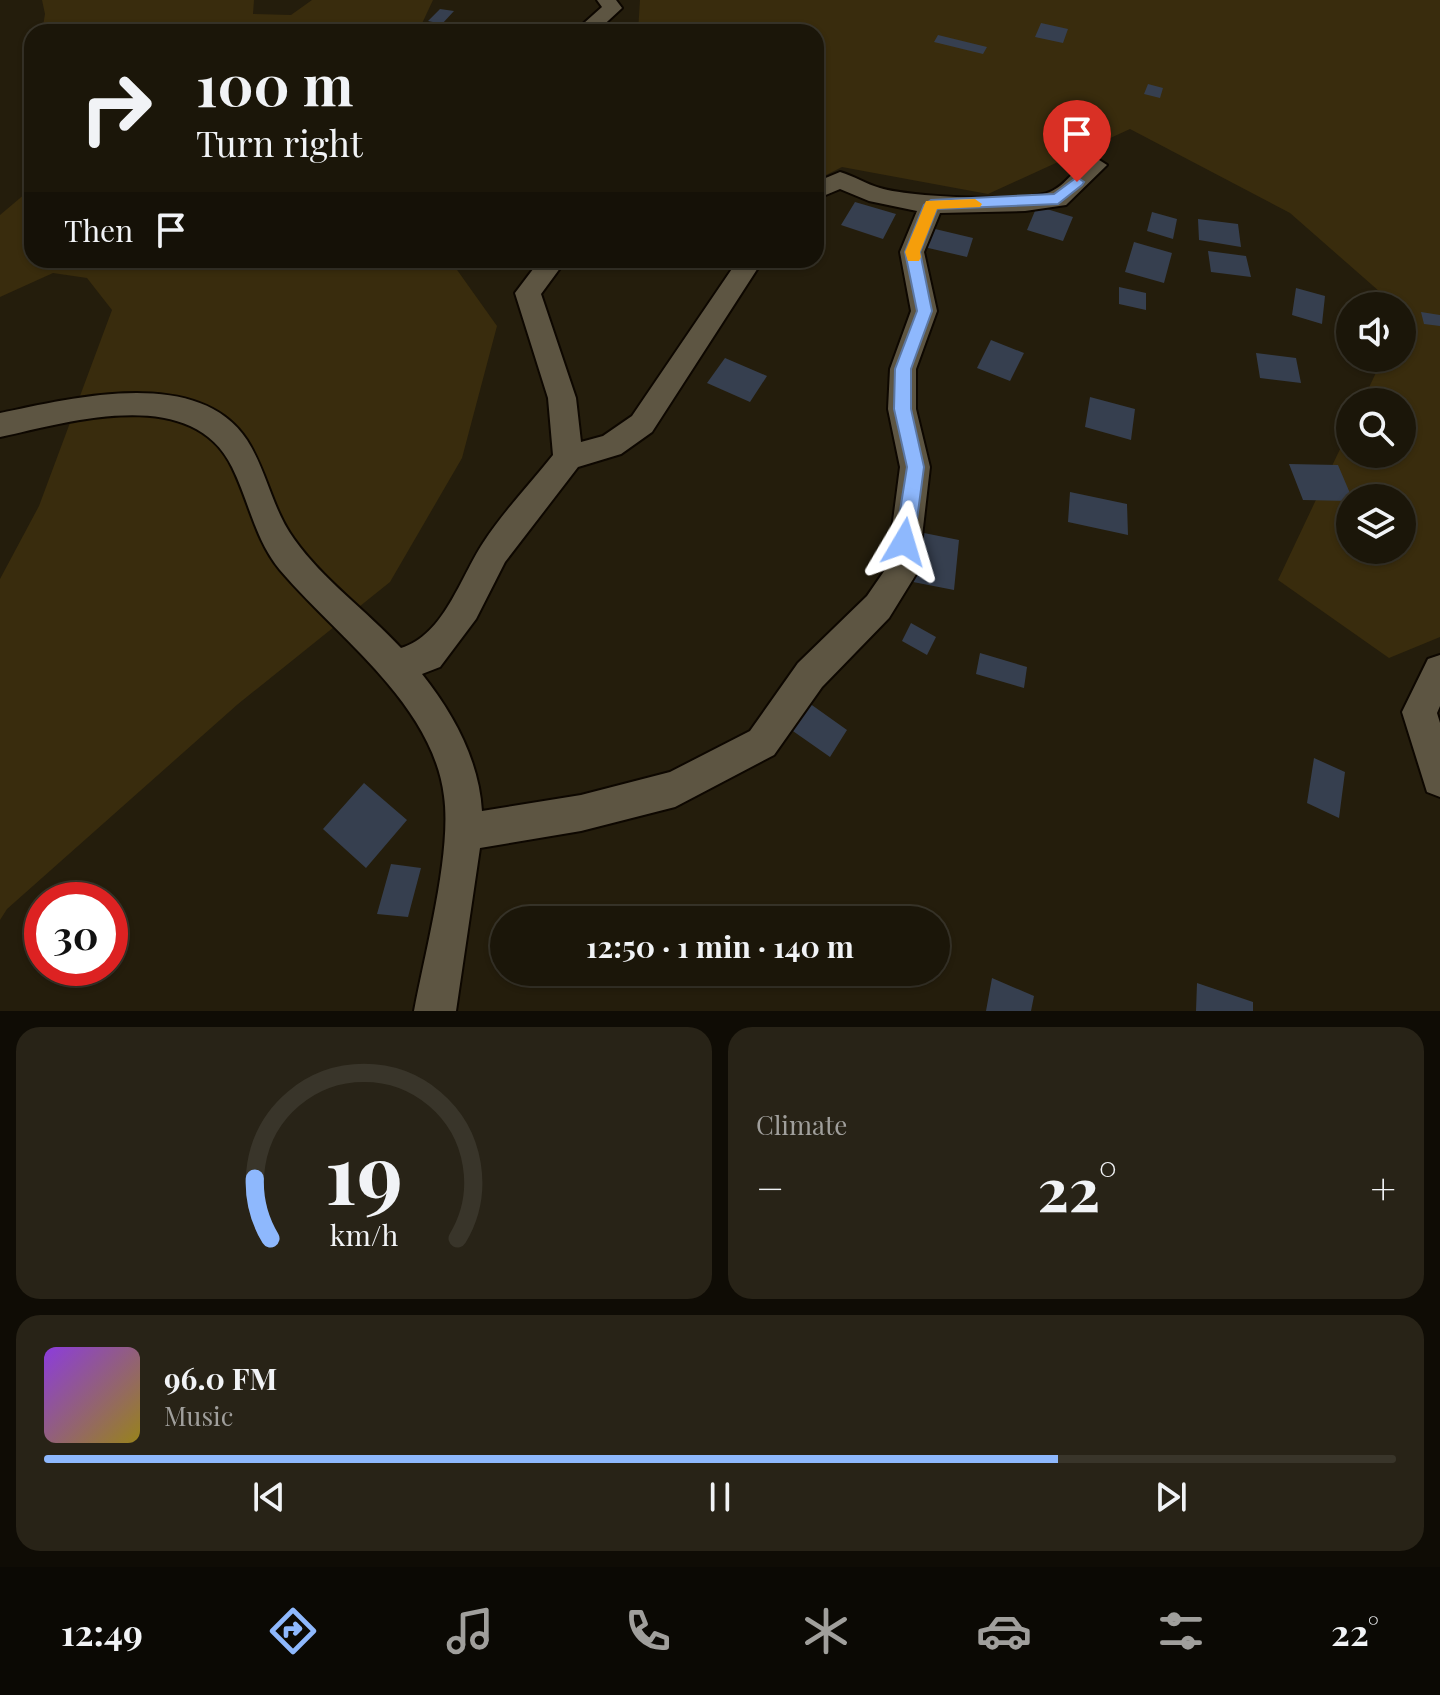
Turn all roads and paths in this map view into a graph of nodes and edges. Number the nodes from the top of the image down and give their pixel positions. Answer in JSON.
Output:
{"nodes":[{"id":1,"x":606,"y":0,"type":"edge"},
{"id":2,"x":593,"y":24,"type":"edge"},
{"id":3,"x":1096,"y":165,"type":"dead end"},
{"id":4,"x":824,"y":187,"type":"edge"},
{"id":5,"x":931,"y":205,"type":"junction"},
{"id":6,"x":548,"y":268,"type":"edge"},
{"id":7,"x":746,"y":268,"type":"edge"},
{"id":8,"x":0,"y":425,"type":"edge"},
{"id":9,"x":568,"y":458,"type":"junction"},
{"id":10,"x":396,"y":666,"type":"junction"},
{"id":11,"x":1440,"y":671,"type":"edge"},
{"id":12,"x":1440,"y":779,"type":"edge"},
{"id":13,"x":464,"y":832,"type":"junction"},
{"id":14,"x":435,"y":1011,"type":"edge"}],
"edges":[{"from":1,"to":2,"type":"street"},
{"from":3,"to":5,"type":"street"},
{"from":4,"to":5,"type":"street"},
{"from":5,"to":13,"type":"street"},
{"from":6,"to":9,"type":"street"},
{"from":7,"to":9,"type":"street"},
{"from":8,"to":10,"type":"street"},
{"from":9,"to":10,"type":"street"},
{"from":10,"to":13,"type":"street"},
{"from":11,"to":12,"type":"street"},
{"from":13,"to":14,"type":"street"}]}
